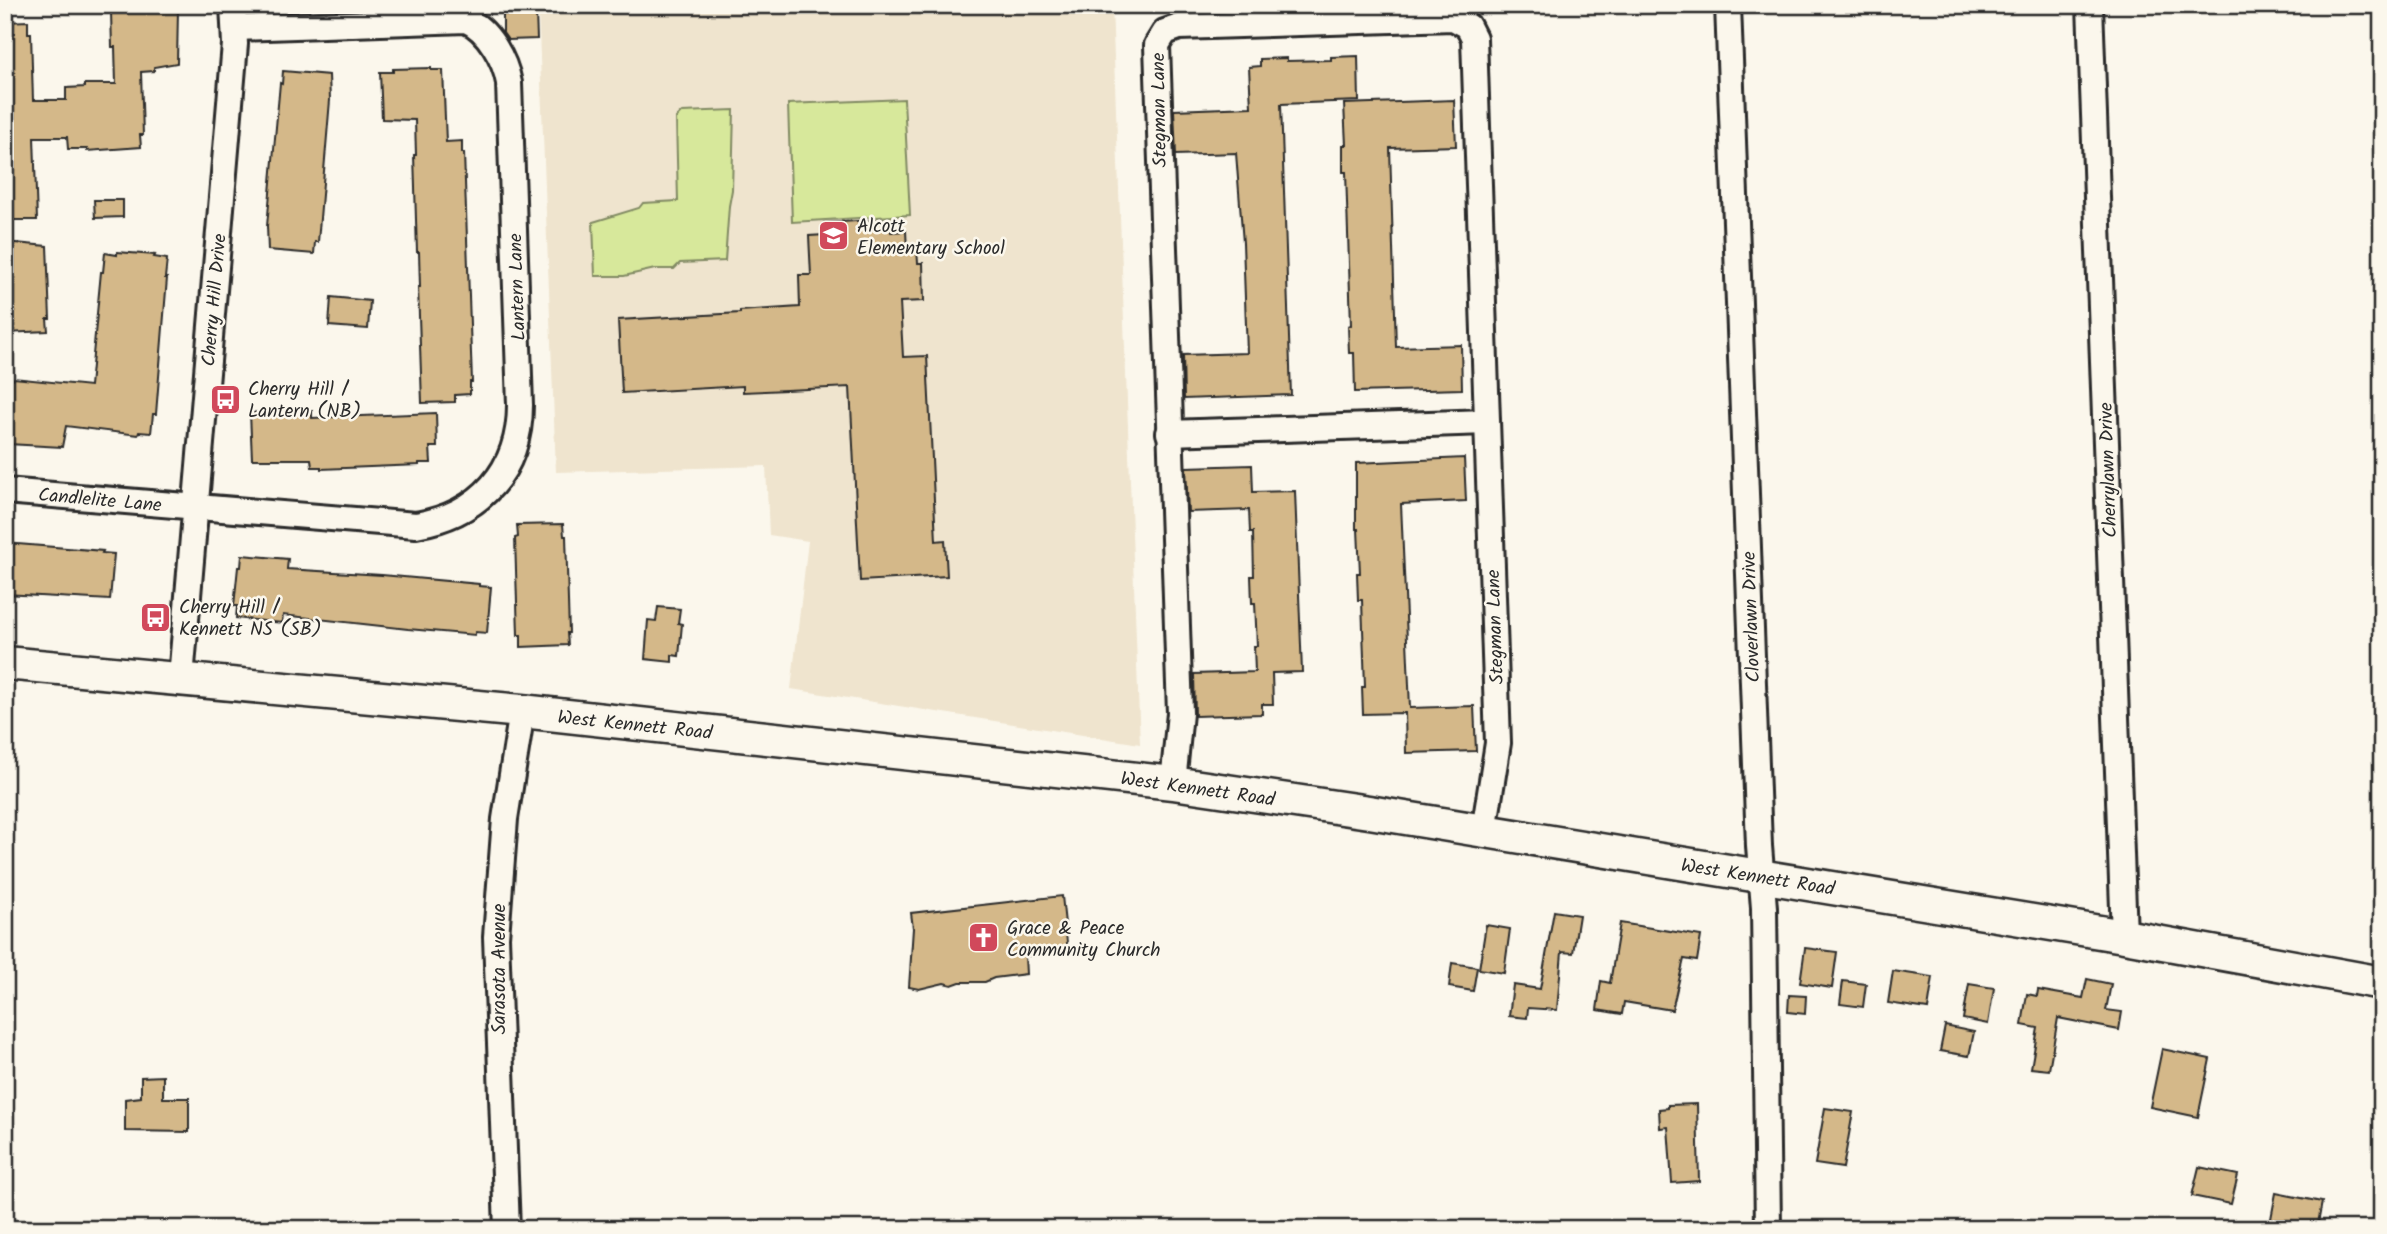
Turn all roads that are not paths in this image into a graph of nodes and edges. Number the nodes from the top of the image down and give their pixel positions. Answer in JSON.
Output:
{"nodes":[{"id":1,"x":1728,"y":5,"type":"edge"},
{"id":2,"x":2090,"y":5,"type":"edge"},
{"id":3,"x":234,"y":17,"type":"edge"},
{"id":4,"x":1487,"y":422,"type":"junction"},
{"id":5,"x":1170,"y":433,"type":"junction"},
{"id":6,"x":5,"y":491,"type":"edge"},
{"id":7,"x":196,"y":506,"type":"junction"},
{"id":8,"x":5,"y":663,"type":"edge"},
{"id":9,"x":181,"y":678,"type":"junction"},
{"id":10,"x":522,"y":711,"type":"junction"},
{"id":11,"x":1173,"y":783,"type":"junction"},
{"id":12,"x":1484,"y":831,"type":"junction"},
{"id":13,"x":1761,"y":877,"type":"junction"},
{"id":14,"x":2123,"y":936,"type":"junction"},
{"id":15,"x":2382,"y":984,"type":"edge"},
{"id":16,"x":507,"y":1229,"type":"edge"},
{"id":17,"x":1768,"y":1229,"type":"edge"}],
"edges":[{"from":1,"to":13,"type":"street","name":"Cloverlawn Drive"},
{"from":2,"to":14,"type":"street","name":"Cherrylawn Drive"},
{"from":3,"to":7,"type":"street","name":"Cherry Hill Drive"},
{"from":3,"to":7,"type":"street","name":"Lantern Lane"},
{"from":4,"to":5,"type":"street"},
{"from":4,"to":5,"type":"street","name":"Stegman Lane"},
{"from":4,"to":12,"type":"street","name":"Stegman Lane"},
{"from":5,"to":11,"type":"street","name":"Stegman Lane"},
{"from":6,"to":7,"type":"street","name":"Candlelite Lane"},
{"from":7,"to":9,"type":"street","name":"Cherry Hill Drive"},
{"from":8,"to":9,"type":"street","name":"West Kennett Road"},
{"from":9,"to":10,"type":"street","name":"West Kennett Road"},
{"from":10,"to":11,"type":"street","name":"West Kennett Road"},
{"from":10,"to":16,"type":"street","name":"Sarasota Avenue"},
{"from":11,"to":12,"type":"street","name":"West Kennett Road"},
{"from":12,"to":13,"type":"street","name":"West Kennett Road"},
{"from":13,"to":14,"type":"street","name":"West Kennett Road"},
{"from":13,"to":17,"type":"street","name":"Cloverlawn Drive"},
{"from":14,"to":15,"type":"street","name":"West Kennett Road"}]}
